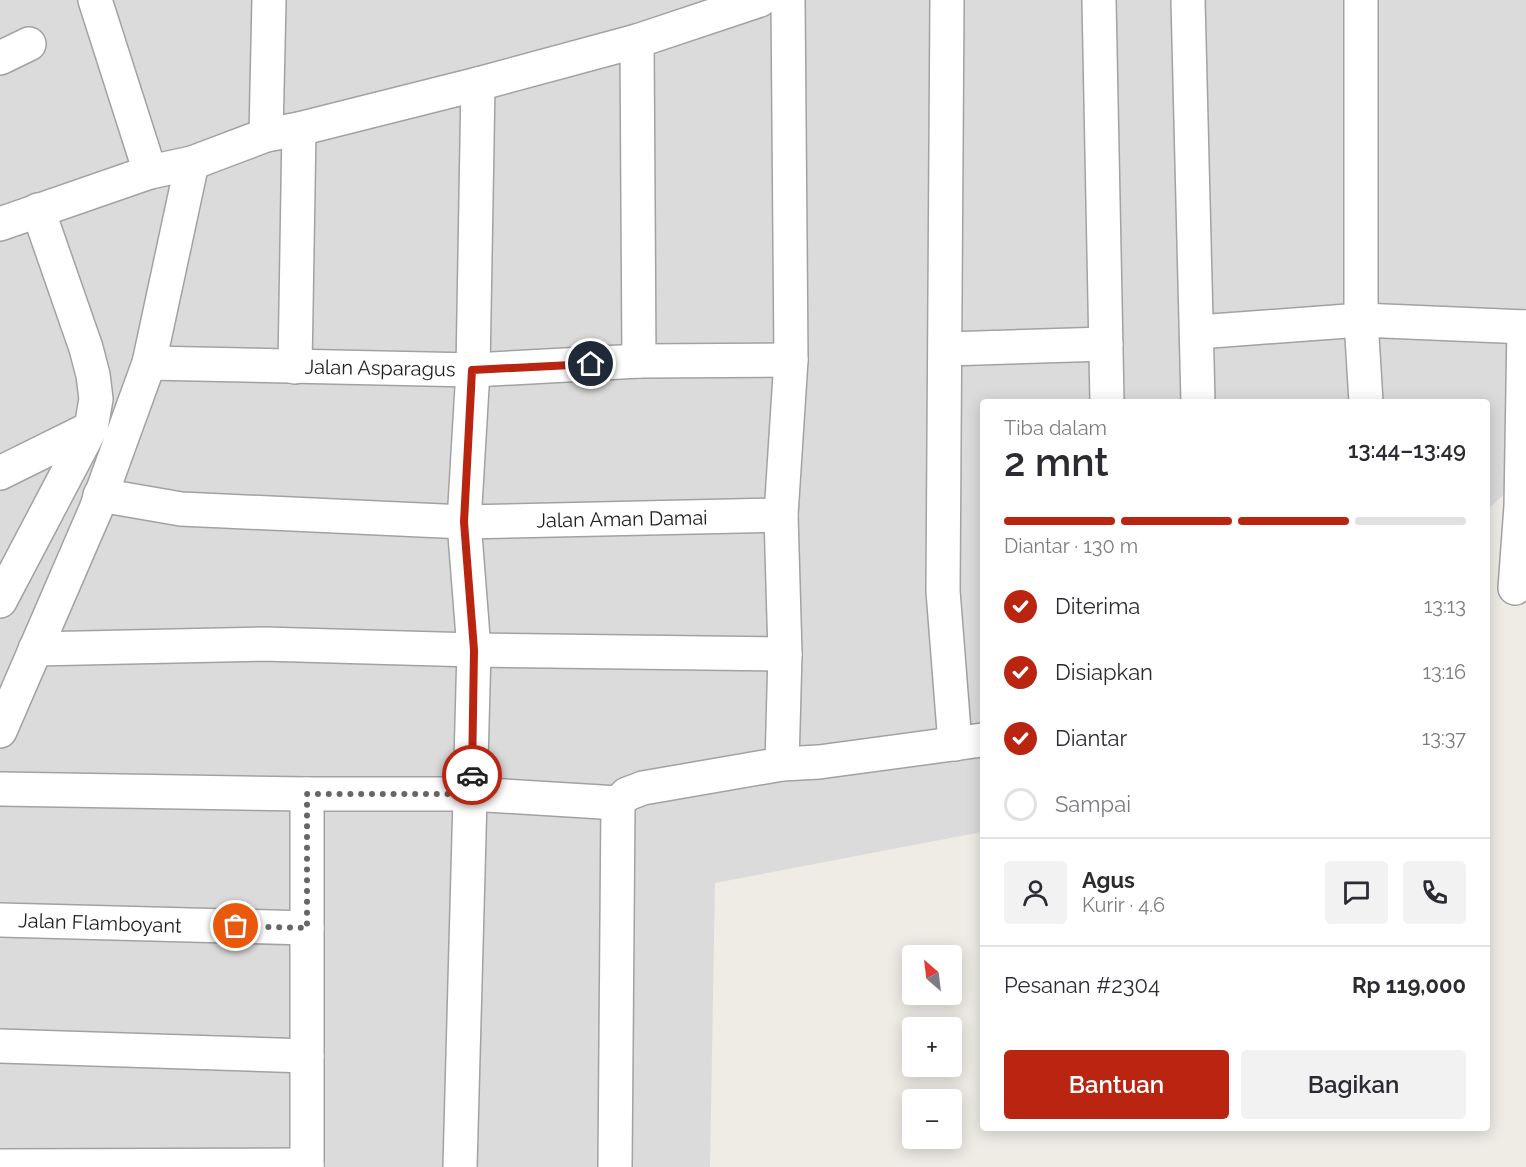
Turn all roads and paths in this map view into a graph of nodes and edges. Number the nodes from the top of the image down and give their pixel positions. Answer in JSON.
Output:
{"nodes":[{"id":1,"x":269,"y":0,"type":"edge"},
{"id":2,"x":758,"y":0,"type":"edge"},
{"id":3,"x":788,"y":0,"type":"edge"},
{"id":4,"x":947,"y":0,"type":"edge"},
{"id":5,"x":1099,"y":0,"type":"edge"},
{"id":6,"x":1188,"y":0,"type":"edge"},
{"id":7,"x":1360,"y":0,"type":"edge"},
{"id":8,"x":102,"y":8,"type":"edge"},
{"id":9,"x":637,"y":41,"type":"junction"},
{"id":10,"x":29,"y":44,"type":"dead end"},
{"id":11,"x":0,"y":58,"type":"edge"},
{"id":12,"x":478,"y":84,"type":"junction"},
{"id":13,"x":299,"y":129,"type":"junction"},
{"id":14,"x":266,"y":135,"type":"junction"},
{"id":15,"x":192,"y":163,"type":"junction"},
{"id":16,"x":150,"y":172,"type":"junction"},
{"id":17,"x":38,"y":210,"type":"junction"},
{"id":18,"x":0,"y":224,"type":"edge"},
{"id":19,"x":1361,"y":320,"type":"junction"},
{"id":20,"x":1525,"y":327,"type":"edge"},
{"id":21,"x":1198,"y":332,"type":"junction"},
{"id":22,"x":1106,"y":344,"type":"junction"},
{"id":23,"x":946,"y":349,"type":"junction"},
{"id":24,"x":791,"y":360,"type":"junction"},
{"id":25,"x":639,"y":361,"type":"junction"},
{"id":26,"x":149,"y":363,"type":"junction"},
{"id":27,"x":295,"y":367,"type":"junction"},
{"id":28,"x":472,"y":370,"type":"junction"},
{"id":29,"x":1107,"y":399,"type":"edge"},
{"id":30,"x":1198,"y":399,"type":"edge"},
{"id":31,"x":1366,"y":399,"type":"edge"},
{"id":32,"x":90,"y":428,"type":"junction"},
{"id":33,"x":0,"y":473,"type":"edge"},
{"id":34,"x":100,"y":495,"type":"junction"},
{"id":35,"x":780,"y":515,"type":"junction"},
{"id":36,"x":464,"y":522,"type":"junction"},
{"id":37,"x":1515,"y":588,"type":"dead end"},
{"id":38,"x":0,"y":601,"type":"edge"},
{"id":39,"x":35,"y":649,"type":"junction"},
{"id":40,"x":474,"y":650,"type":"junction"},
{"id":41,"x":785,"y":654,"type":"junction"},
{"id":42,"x":0,"y":731,"type":"edge"},
{"id":43,"x":969,"y":742,"type":"edge"},
{"id":44,"x":782,"y":764,"type":"junction"},
{"id":45,"x":0,"y":789,"type":"edge"},
{"id":46,"x":307,"y":794,"type":"junction"},
{"id":47,"x":471,"y":794,"type":"junction"},
{"id":48,"x":618,"y":803,"type":"junction"},
{"id":49,"x":0,"y":920,"type":"edge"},
{"id":50,"x":307,"y":928,"type":"junction"},
{"id":51,"x":0,"y":1046,"type":"edge"},
{"id":52,"x":307,"y":1056,"type":"junction"},
{"id":53,"x":0,"y":1166,"type":"edge"},
{"id":54,"x":307,"y":1166,"type":"edge"},
{"id":55,"x":460,"y":1167,"type":"edge"},
{"id":56,"x":615,"y":1167,"type":"edge"}],
"edges":[{"from":1,"to":14,"type":"street"},
{"from":2,"to":9,"type":"street"},
{"from":3,"to":24,"type":"street"},
{"from":4,"to":23,"type":"street"},
{"from":5,"to":22,"type":"street"},
{"from":6,"to":21,"type":"street"},
{"from":7,"to":19,"type":"street"},
{"from":8,"to":16,"type":"street"},
{"from":9,"to":12,"type":"street"},
{"from":9,"to":25,"type":"street"},
{"from":10,"to":11,"type":"street"},
{"from":12,"to":13,"type":"street"},
{"from":12,"to":28,"type":"street"},
{"from":13,"to":14,"type":"street"},
{"from":13,"to":27,"type":"street"},
{"from":14,"to":15,"type":"street"},
{"from":15,"to":16,"type":"street"},
{"from":15,"to":26,"type":"street"},
{"from":16,"to":17,"type":"street"},
{"from":17,"to":18,"type":"street"},
{"from":17,"to":32,"type":"street"},
{"from":19,"to":20,"type":"street"},
{"from":19,"to":21,"type":"street"},
{"from":19,"to":31,"type":"street"},
{"from":20,"to":37,"type":"street"},
{"from":21,"to":30,"type":"street"},
{"from":22,"to":23,"type":"street"},
{"from":22,"to":29,"type":"street"},
{"from":23,"to":43,"type":"street"},
{"from":24,"to":25,"type":"street","name":"Jalan Asparagus"},
{"from":24,"to":35,"type":"street"},
{"from":25,"to":28,"type":"street","name":"Jalan Asparagus"},
{"from":26,"to":27,"type":"street","name":"Jalan Asparagus"},
{"from":26,"to":34,"type":"street"},
{"from":27,"to":28,"type":"street","name":"Jalan Asparagus"},
{"from":28,"to":36,"type":"street"},
{"from":32,"to":33,"type":"street"},
{"from":32,"to":38,"type":"street"},
{"from":34,"to":36,"type":"street","name":"Jalan Aman Damai"},
{"from":34,"to":39,"type":"street"},
{"from":35,"to":36,"type":"street","name":"Jalan Aman Damai"},
{"from":35,"to":41,"type":"street"},
{"from":36,"to":40,"type":"street"},
{"from":39,"to":40,"type":"street"},
{"from":39,"to":42,"type":"street"},
{"from":40,"to":41,"type":"street"},
{"from":40,"to":47,"type":"street"},
{"from":41,"to":44,"type":"street"},
{"from":43,"to":44,"type":"street"},
{"from":44,"to":48,"type":"street"},
{"from":45,"to":46,"type":"street"},
{"from":46,"to":47,"type":"street"},
{"from":46,"to":50,"type":"street"},
{"from":47,"to":48,"type":"street"},
{"from":47,"to":55,"type":"street"},
{"from":48,"to":56,"type":"street"},
{"from":49,"to":50,"type":"street","name":"Jalan Flamboyant"},
{"from":50,"to":52,"type":"street"},
{"from":51,"to":52,"type":"street"},
{"from":52,"to":54,"type":"street"},
{"from":53,"to":54,"type":"street"}]}
